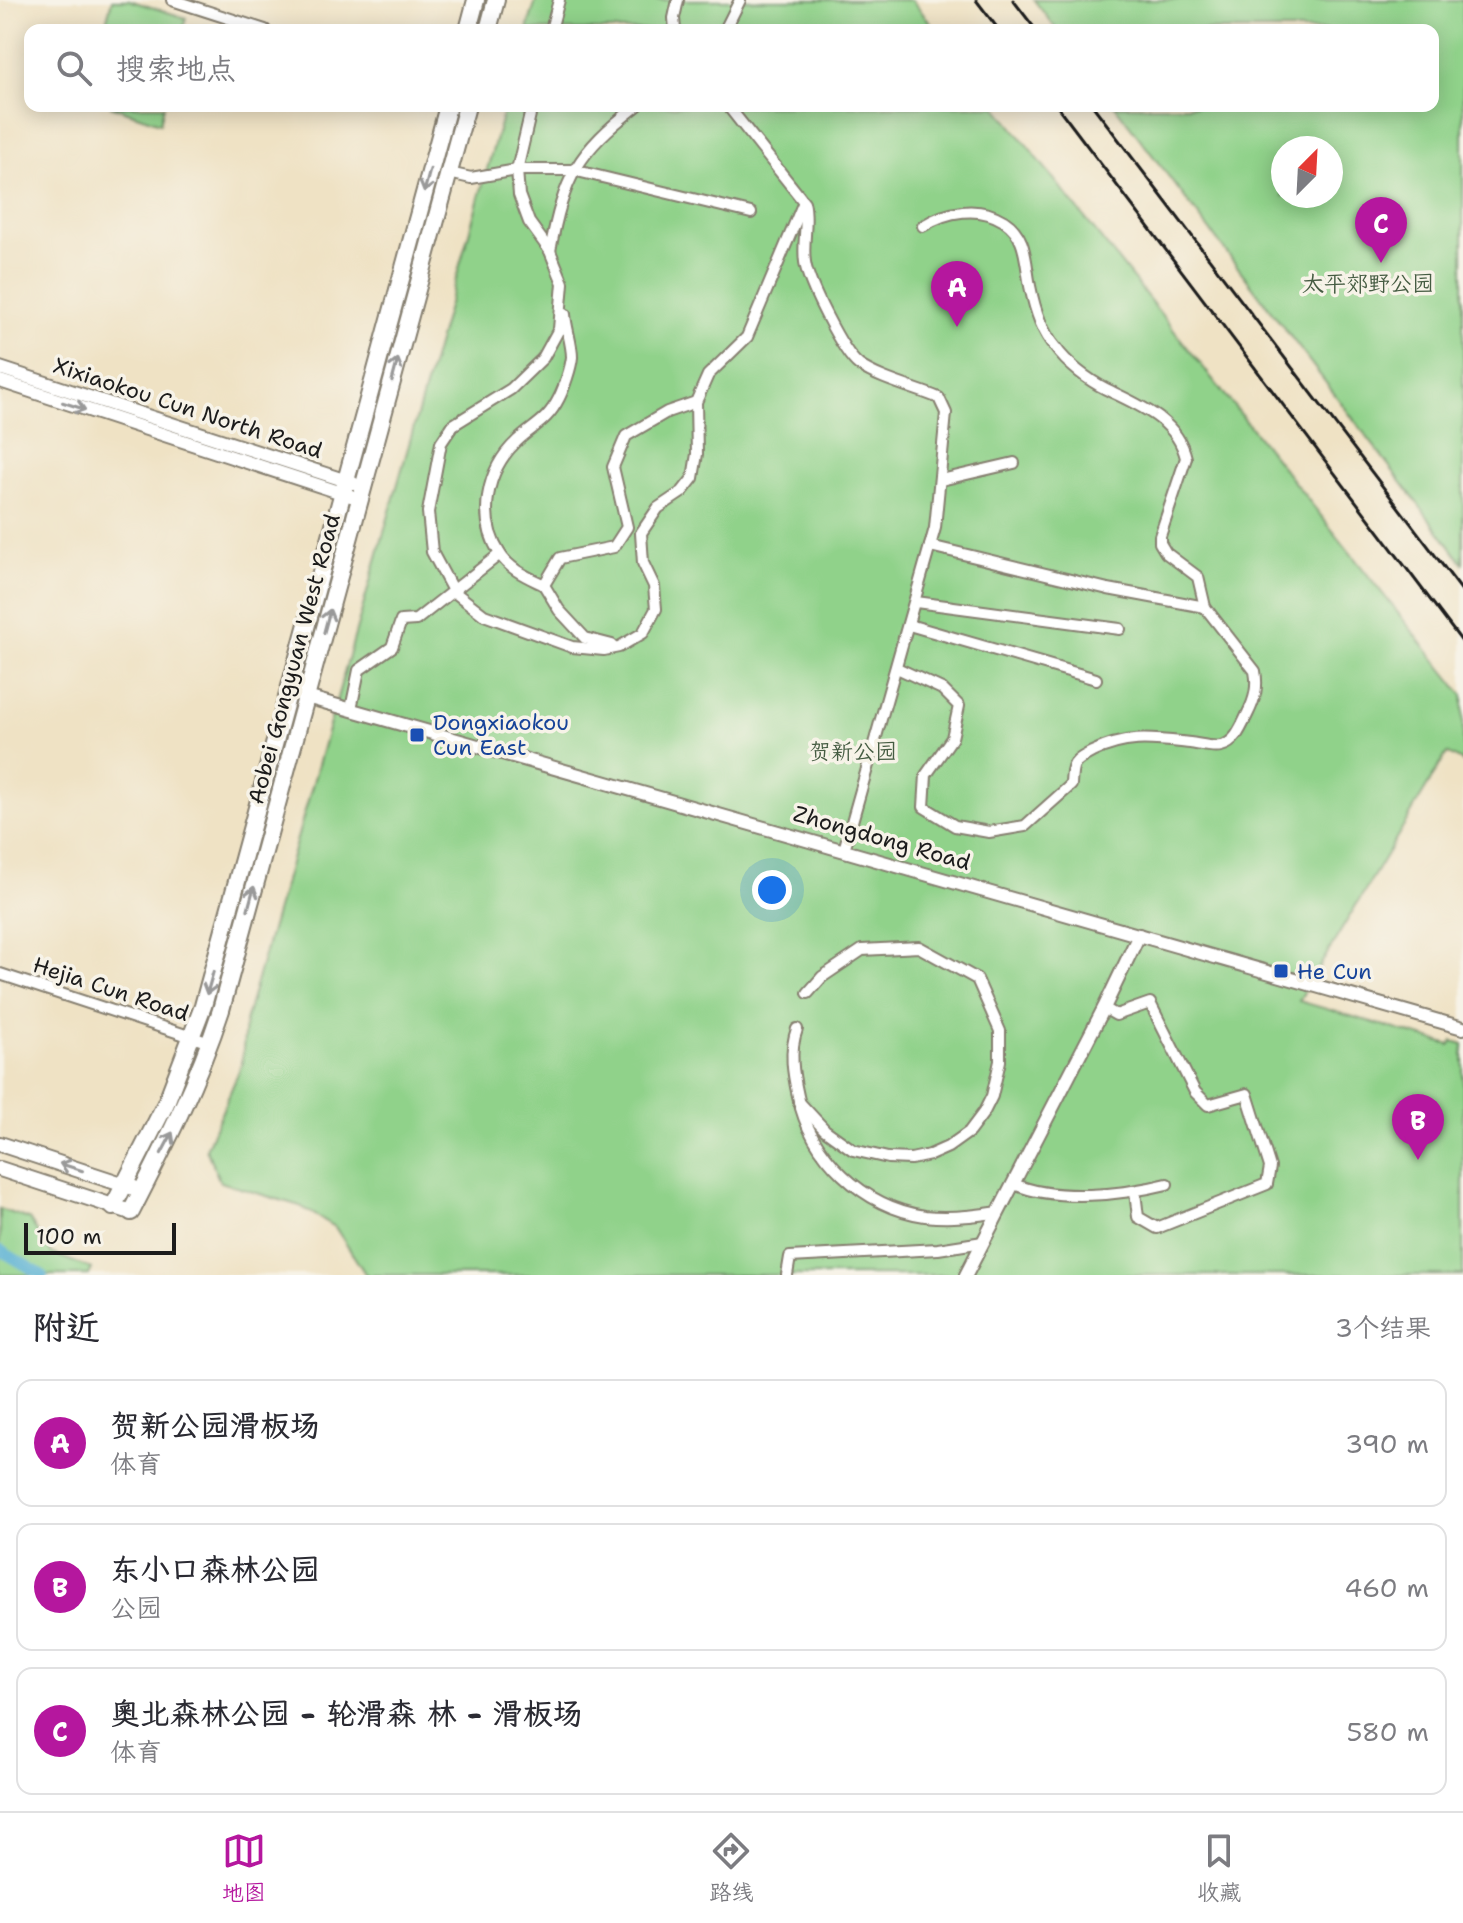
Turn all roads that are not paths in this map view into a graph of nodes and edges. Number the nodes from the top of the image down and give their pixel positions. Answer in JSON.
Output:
{"nodes":[{"id":1,"x":172,"y":0,"type":"edge"},
{"id":2,"x":476,"y":0,"type":"edge"},
{"id":3,"x":496,"y":0,"type":"edge"},
{"id":4,"x":559,"y":0,"type":"edge"},
{"id":5,"x":678,"y":0,"type":"edge"},
{"id":6,"x":740,"y":0,"type":"edge"},
{"id":7,"x":246,"y":24,"type":"edge"},
{"id":8,"x":470,"y":24,"type":"edge"},
{"id":9,"x":490,"y":24,"type":"edge"},
{"id":10,"x":553,"y":24,"type":"edge"},
{"id":11,"x":674,"y":24,"type":"edge"},
{"id":12,"x":728,"y":24,"type":"edge"},
{"id":13,"x":446,"y":112,"type":"edge"},
{"id":14,"x":465,"y":112,"type":"edge"},
{"id":15,"x":531,"y":112,"type":"edge"},
{"id":16,"x":629,"y":112,"type":"edge"},
{"id":17,"x":733,"y":112,"type":"edge"},
{"id":18,"x":517,"y":170,"type":"junction"},
{"id":19,"x":573,"y":170,"type":"junction"},
{"id":20,"x":449,"y":173,"type":"junction"},
{"id":21,"x":804,"y":202,"type":"junction"},
{"id":22,"x":751,"y":213,"type":"dead end"},
{"id":23,"x":923,"y":226,"type":"dead end"},
{"id":24,"x":550,"y":251,"type":"junction"},
{"id":25,"x":563,"y":283,"type":"junction"},
{"id":26,"x":0,"y":368,"type":"edge"},
{"id":27,"x":0,"y":381,"type":"edge"},
{"id":28,"x":696,"y":402,"type":"junction"},
{"id":29,"x":1014,"y":463,"type":"dead end"},
{"id":30,"x":941,"y":480,"type":"junction"},
{"id":31,"x":344,"y":487,"type":"junction"},
{"id":32,"x":362,"y":493,"type":"junction"},
{"id":33,"x":930,"y":546,"type":"junction"},
{"id":34,"x":500,"y":554,"type":"junction"},
{"id":35,"x":544,"y":585,"type":"junction"},
{"id":36,"x":453,"y":591,"type":"junction"},
{"id":37,"x":916,"y":602,"type":"junction"},
{"id":38,"x":1205,"y":607,"type":"junction"},
{"id":39,"x":909,"y":625,"type":"junction"},
{"id":40,"x":1120,"y":629,"type":"dead end"},
{"id":41,"x":619,"y":647,"type":"junction"},
{"id":42,"x":897,"y":668,"type":"junction"},
{"id":43,"x":1096,"y":679,"type":"dead end"},
{"id":44,"x":289,"y":692,"type":"junction"},
{"id":45,"x":306,"y":696,"type":"junction"},
{"id":46,"x":351,"y":709,"type":"junction"},
{"id":47,"x":844,"y":850,"type":"junction"},
{"id":48,"x":1139,"y":935,"type":"junction"},
{"id":49,"x":0,"y":974,"type":"edge"},
{"id":50,"x":808,"y":993,"type":"dead end"},
{"id":51,"x":1104,"y":1008,"type":"junction"},
{"id":52,"x":1463,"y":1028,"type":"edge"},
{"id":53,"x":797,"y":1029,"type":"dead end"},
{"id":54,"x":193,"y":1037,"type":"junction"},
{"id":55,"x":210,"y":1043,"type":"junction"},
{"id":56,"x":799,"y":1102,"type":"junction"},
{"id":57,"x":0,"y":1144,"type":"edge"},
{"id":58,"x":0,"y":1169,"type":"edge"},
{"id":59,"x":1014,"y":1184,"type":"junction"},
{"id":60,"x":1167,"y":1184,"type":"dead end"},
{"id":61,"x":124,"y":1185,"type":"junction"},
{"id":62,"x":142,"y":1191,"type":"junction"},
{"id":63,"x":1135,"y":1192,"type":"junction"},
{"id":64,"x":113,"y":1207,"type":"junction"},
{"id":65,"x":131,"y":1212,"type":"joint"},
{"id":66,"x":999,"y":1212,"type":"junction"},
{"id":67,"x":983,"y":1242,"type":"junction"},
{"id":68,"x":787,"y":1275,"type":"edge"},
{"id":69,"x":966,"y":1275,"type":"edge"}],
"edges":[{"from":1,"to":7,"type":"street"},
{"from":2,"to":8,"type":"main road"},
{"from":3,"to":9,"type":"main road"},
{"from":4,"to":10,"type":"street"},
{"from":5,"to":11,"type":"street"},
{"from":6,"to":12,"type":"street"},
{"from":13,"to":31,"type":"main road","name":"Aobei Gongyuan West Road","one_way":true},
{"from":14,"to":20,"type":"main road","name":"Aobei Gongyuan West Road"},
{"from":15,"to":18,"type":"street"},
{"from":16,"to":19,"type":"street"},
{"from":17,"to":21,"type":"street"},
{"from":18,"to":19,"type":"street"},
{"from":18,"to":20,"type":"street"},
{"from":18,"to":24,"type":"street"},
{"from":19,"to":22,"type":"street"},
{"from":19,"to":24,"type":"street"},
{"from":32,"to":20,"type":"main road","name":"Aobei Gongyuan West Road","one_way":true},
{"from":21,"to":28,"type":"street"},
{"from":21,"to":30,"type":"street"},
{"from":23,"to":38,"type":"street"},
{"from":24,"to":25,"type":"street"},
{"from":25,"to":34,"type":"street"},
{"from":25,"to":36,"type":"street"},
{"from":26,"to":31,"type":"street","name":"Xixiaokou Cun North Road"},
{"from":27,"to":31,"type":"street","name":"Xixiaokou Cun North Road","one_way":true},
{"from":28,"to":35,"type":"street"},
{"from":28,"to":41,"type":"street"},
{"from":29,"to":30,"type":"street"},
{"from":30,"to":33,"type":"street"},
{"from":31,"to":32,"type":"street","name":"Xixiaokou Cun North Road"},
{"from":31,"to":44,"type":"main road","name":"Aobei Gongyuan West Road"},
{"from":45,"to":32,"type":"main road","name":"Aobei Gongyuan West Road","one_way":true},
{"from":33,"to":37,"type":"street"},
{"from":33,"to":38,"type":"street"},
{"from":34,"to":35,"type":"street"},
{"from":34,"to":36,"type":"street"},
{"from":35,"to":41,"type":"street"},
{"from":36,"to":41,"type":"street"},
{"from":36,"to":46,"type":"street"},
{"from":37,"to":39,"type":"street"},
{"from":37,"to":40,"type":"street"},
{"from":38,"to":42,"type":"street"},
{"from":39,"to":42,"type":"street"},
{"from":39,"to":43,"type":"street"},
{"from":42,"to":47,"type":"street"},
{"from":44,"to":45,"type":"street","name":"Zhongdong Road"},
{"from":44,"to":54,"type":"main road","name":"Aobei Gongyuan West Road","one_way":true},
{"from":45,"to":46,"type":"street","name":"Zhongdong Road"},
{"from":55,"to":45,"type":"main road","name":"Aobei Gongyuan West Road","one_way":true},
{"from":46,"to":47,"type":"street","name":"Zhongdong Road"},
{"from":47,"to":48,"type":"street","name":"Zhongdong Road"},
{"from":48,"to":51,"type":"street"},
{"from":48,"to":52,"type":"street","name":"Zhongdong Road"},
{"from":49,"to":54,"type":"street","name":"Hejia Cun Road"},
{"from":50,"to":56,"type":"street"},
{"from":51,"to":59,"type":"street"},
{"from":51,"to":63,"type":"street"},
{"from":53,"to":56,"type":"street"},
{"from":54,"to":55,"type":"street","name":"Hejia Cun Road"},
{"from":54,"to":61,"type":"main road","name":"Aobei Gongyuan West Road"},
{"from":62,"to":55,"type":"main road","name":"Aobei Gongyuan West Road","one_way":true},
{"from":56,"to":66,"type":"street"},
{"from":61,"to":57,"type":"main road","one_way":true},
{"from":58,"to":64,"type":"main road"},
{"from":59,"to":63,"type":"street"},
{"from":59,"to":66,"type":"street"},
{"from":60,"to":63,"type":"street"},
{"from":61,"to":62,"type":"main road"},
{"from":61,"to":64,"type":"main road","name":"Aobei Gongyuan West Road"},
{"from":62,"to":65,"type":"main road","name":"Aobei Gongyuan West Road"},
{"from":64,"to":65,"type":"main road"},
{"from":66,"to":67,"type":"street"},
{"from":67,"to":68,"type":"street"},
{"from":67,"to":69,"type":"street"}]}
